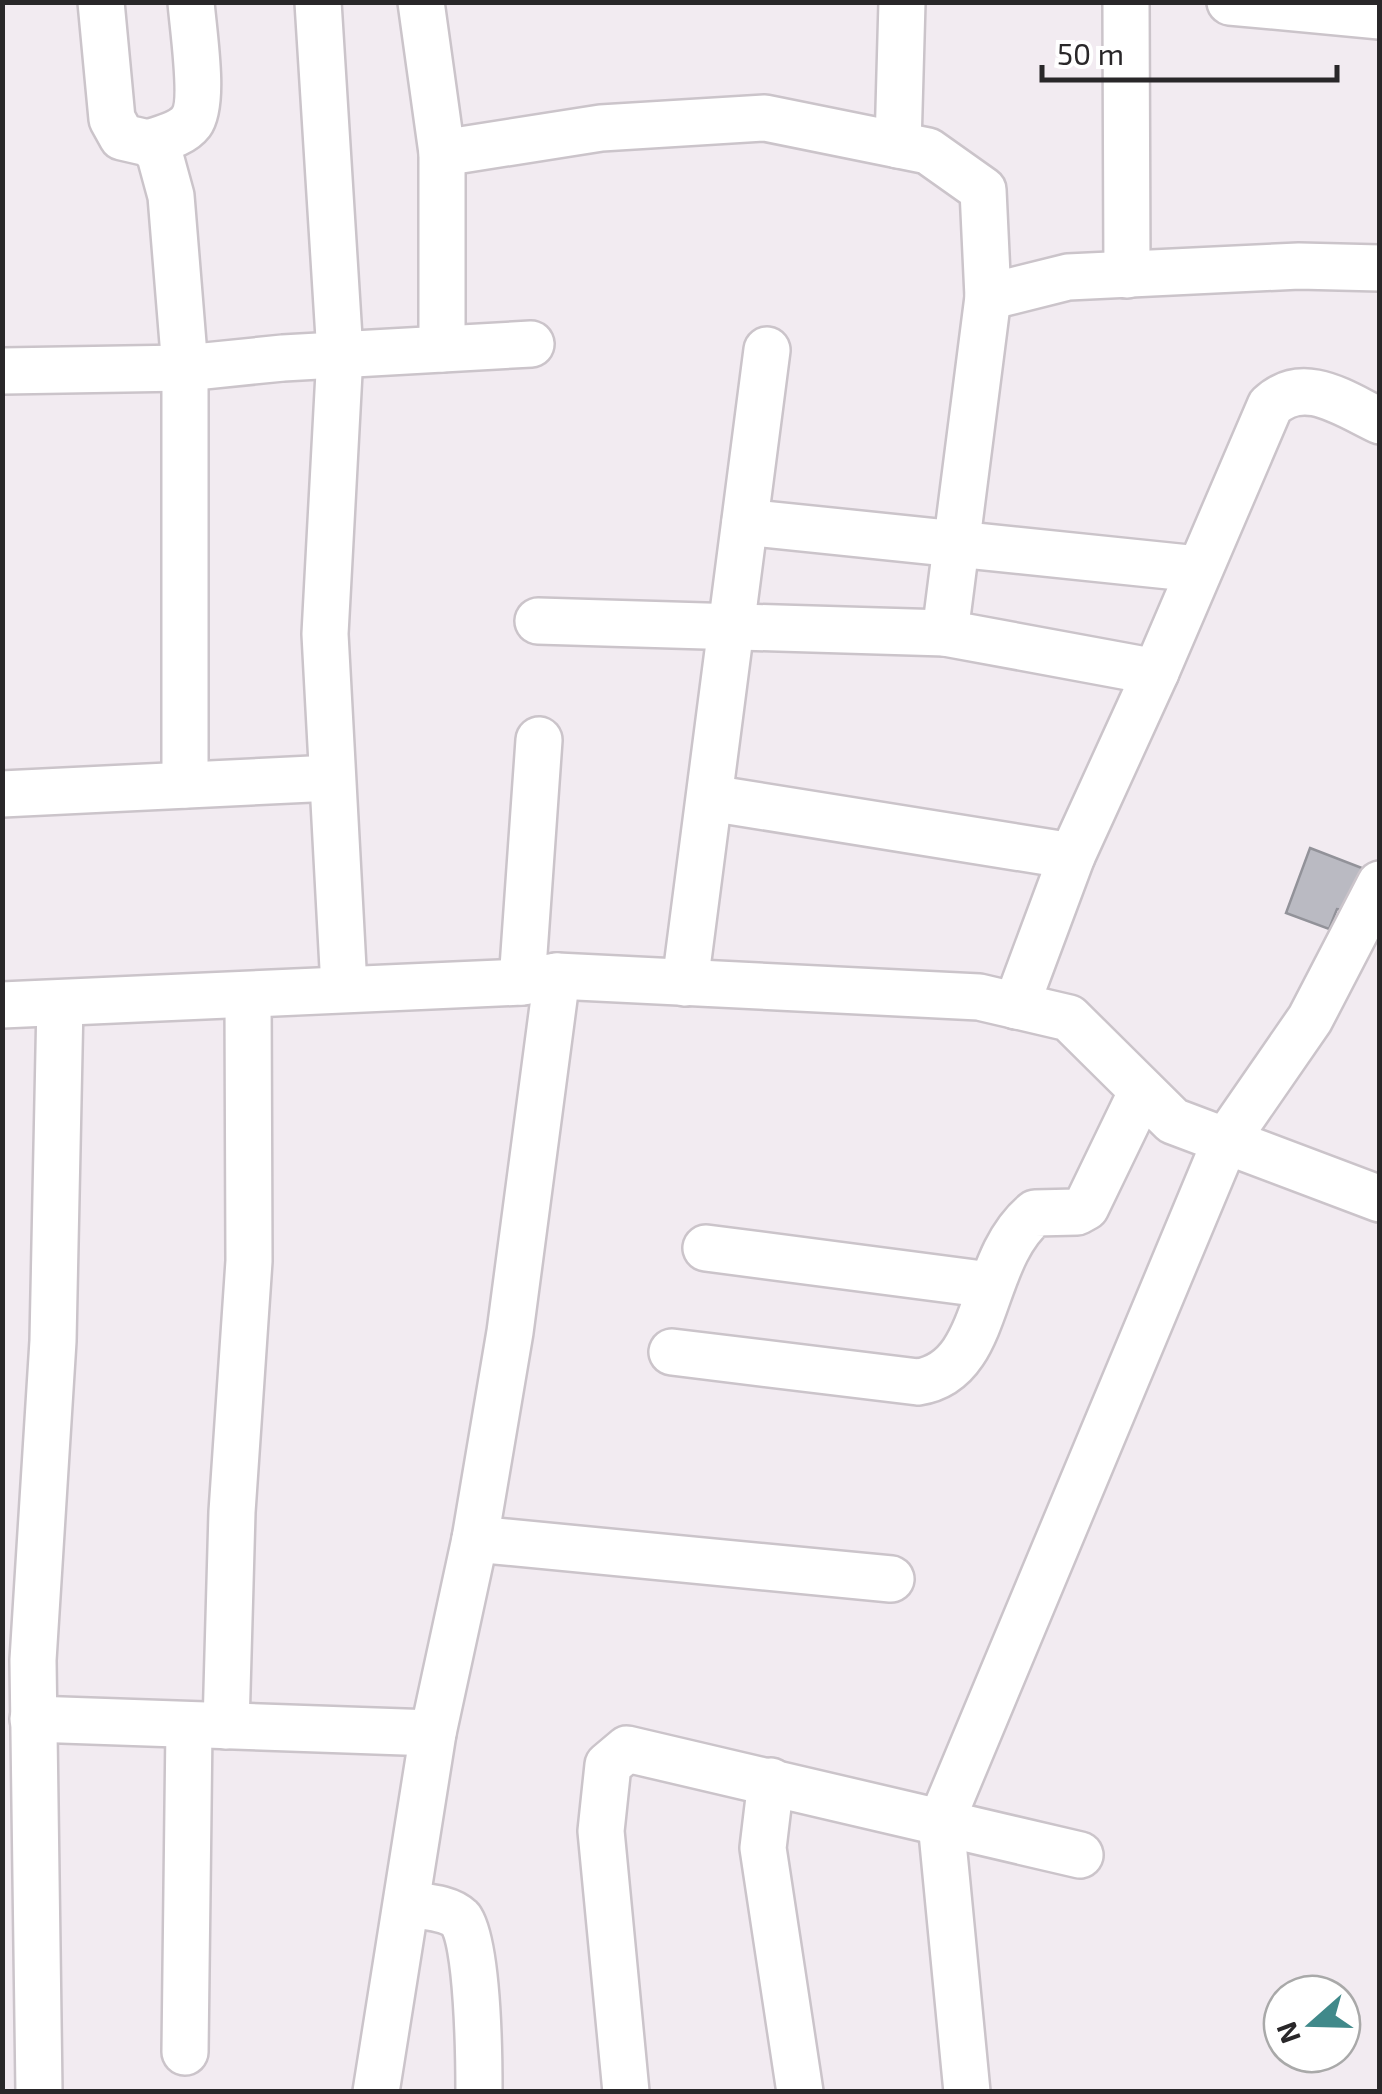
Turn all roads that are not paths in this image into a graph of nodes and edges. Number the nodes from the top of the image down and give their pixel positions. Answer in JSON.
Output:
{"nodes":[{"id":1,"x":101,"y":2,"type":"edge"},
{"id":2,"x":191,"y":2,"type":"edge"},
{"id":3,"x":318,"y":2,"type":"edge"},
{"id":4,"x":421,"y":2,"type":"edge"},
{"id":5,"x":902,"y":2,"type":"edge"},
{"id":6,"x":1126,"y":2,"type":"edge"},
{"id":7,"x":1230,"y":2,"type":"edge"},
{"id":8,"x":1380,"y":16,"type":"edge"},
{"id":9,"x":148,"y":143,"type":"junction"},
{"id":10,"x":898,"y":145,"type":"junction"},
{"id":11,"x":442,"y":153,"type":"junction"},
{"id":12,"x":1380,"y":268,"type":"edge"},
{"id":13,"x":1127,"y":275,"type":"junction"},
{"id":14,"x":988,"y":297,"type":"junction"},
{"id":15,"x":531,"y":344,"type":"dead end"},
{"id":16,"x":442,"y":349,"type":"junction"},
{"id":17,"x":767,"y":350,"type":"dead end"},
{"id":18,"x":340,"y":354,"type":"junction"},
{"id":19,"x":3,"y":368,"type":"edge"},
{"id":20,"x":185,"y":368,"type":"junction"},
{"id":21,"x":2,"y":381,"type":"edge"},
{"id":22,"x":1380,"y":421,"type":"edge"},
{"id":23,"x":745,"y":522,"type":"junction"},
{"id":24,"x":957,"y":542,"type":"junction"},
{"id":25,"x":1198,"y":569,"type":"junction"},
{"id":26,"x":538,"y":621,"type":"dead end"},
{"id":27,"x":732,"y":624,"type":"junction"},
{"id":28,"x":946,"y":634,"type":"junction"},
{"id":29,"x":1156,"y":672,"type":"junction"},
{"id":30,"x":539,"y":740,"type":"dead end"},
{"id":31,"x":332,"y":778,"type":"junction"},
{"id":32,"x":184,"y":785,"type":"junction"},
{"id":33,"x":2,"y":794,"type":"edge"},
{"id":34,"x":710,"y":798,"type":"junction"},
{"id":35,"x":1072,"y":856,"type":"junction"},
{"id":36,"x":1380,"y":884,"type":"edge"},
{"id":37,"x":539,"y":979,"type":"junction"},
{"id":38,"x":686,"y":983,"type":"junction"},
{"id":39,"x":344,"y":987,"type":"junction"},
{"id":40,"x":248,"y":995,"type":"junction"},
{"id":41,"x":60,"y":1002,"type":"junction"},
{"id":42,"x":2,"y":1005,"type":"edge"},
{"id":43,"x":1016,"y":1006,"type":"junction"},
{"id":44,"x":1142,"y":1091,"type":"junction"},
{"id":45,"x":1226,"y":1142,"type":"junction"},
{"id":46,"x":1380,"y":1200,"type":"edge"},
{"id":47,"x":706,"y":1248,"type":"dead end"},
{"id":48,"x":990,"y":1286,"type":"junction"},
{"id":49,"x":672,"y":1352,"type":"dead end"},
{"id":50,"x":475,"y":1538,"type":"junction"},
{"id":51,"x":891,"y":1579,"type":"dead end"},
{"id":52,"x":18,"y":1660,"type":"edge"},
{"id":53,"x":33,"y":1719,"type":"junction"},
{"id":54,"x":208,"y":1726,"type":"junction"},
{"id":55,"x":433,"y":1733,"type":"junction"},
{"id":56,"x":771,"y":1781,"type":"junction"},
{"id":57,"x":941,"y":1822,"type":"junction"},
{"id":58,"x":1080,"y":1855,"type":"dead end"},
{"id":59,"x":407,"y":1904,"type":"junction"},
{"id":60,"x":20,"y":1940,"type":"edge"},
{"id":61,"x":185,"y":2052,"type":"dead end"},
{"id":62,"x":39,"y":2092,"type":"edge"},
{"id":63,"x":376,"y":2092,"type":"edge"},
{"id":64,"x":479,"y":2092,"type":"edge"},
{"id":65,"x":626,"y":2092,"type":"edge"},
{"id":66,"x":800,"y":2092,"type":"edge"},
{"id":67,"x":967,"y":2092,"type":"edge"}],
"edges":[{"from":1,"to":9,"type":"street"},
{"from":2,"to":9,"type":"street"},
{"from":3,"to":18,"type":"street"},
{"from":4,"to":11,"type":"street"},
{"from":5,"to":10,"type":"street"},
{"from":6,"to":13,"type":"street"},
{"from":7,"to":8,"type":"street"},
{"from":9,"to":20,"type":"street"},
{"from":10,"to":11,"type":"street"},
{"from":10,"to":14,"type":"street"},
{"from":11,"to":16,"type":"street"},
{"from":12,"to":13,"type":"street"},
{"from":13,"to":14,"type":"street"},
{"from":14,"to":24,"type":"street"},
{"from":15,"to":16,"type":"street"},
{"from":16,"to":18,"type":"street"},
{"from":17,"to":23,"type":"street"},
{"from":18,"to":20,"type":"street"},
{"from":18,"to":31,"type":"street"},
{"from":19,"to":20,"type":"street"},
{"from":19,"to":21,"type":"street"},
{"from":20,"to":32,"type":"street"},
{"from":22,"to":25,"type":"street"},
{"from":23,"to":24,"type":"street"},
{"from":23,"to":27,"type":"street"},
{"from":24,"to":25,"type":"street"},
{"from":24,"to":28,"type":"street"},
{"from":25,"to":29,"type":"street"},
{"from":26,"to":27,"type":"street"},
{"from":27,"to":28,"type":"street"},
{"from":27,"to":34,"type":"street"},
{"from":28,"to":29,"type":"street"},
{"from":29,"to":35,"type":"street"},
{"from":30,"to":37,"type":"street"},
{"from":31,"to":32,"type":"street"},
{"from":31,"to":39,"type":"street"},
{"from":32,"to":33,"type":"street"},
{"from":34,"to":35,"type":"street"},
{"from":34,"to":38,"type":"street"},
{"from":35,"to":43,"type":"street"},
{"from":36,"to":45,"type":"street"},
{"from":37,"to":38,"type":"street"},
{"from":37,"to":39,"type":"street"},
{"from":37,"to":50,"type":"street"},
{"from":38,"to":43,"type":"street"},
{"from":39,"to":40,"type":"street"},
{"from":40,"to":41,"type":"street"},
{"from":40,"to":54,"type":"street"},
{"from":41,"to":42,"type":"street"},
{"from":41,"to":52,"type":"street"},
{"from":43,"to":44,"type":"street"},
{"from":44,"to":45,"type":"street"},
{"from":44,"to":48,"type":"street"},
{"from":45,"to":46,"type":"street"},
{"from":45,"to":57,"type":"street"},
{"from":47,"to":48,"type":"street"},
{"from":48,"to":49,"type":"street"},
{"from":50,"to":51,"type":"street"},
{"from":50,"to":55,"type":"street"},
{"from":52,"to":53,"type":"street"},
{"from":53,"to":54,"type":"street"},
{"from":53,"to":60,"type":"street"},
{"from":54,"to":55,"type":"street"},
{"from":54,"to":61,"type":"street"},
{"from":55,"to":59,"type":"street"},
{"from":56,"to":57,"type":"street"},
{"from":56,"to":65,"type":"street"},
{"from":56,"to":66,"type":"street"},
{"from":57,"to":58,"type":"street"},
{"from":57,"to":67,"type":"street"},
{"from":59,"to":63,"type":"street"},
{"from":59,"to":64,"type":"street"},
{"from":60,"to":62,"type":"street"}]}
